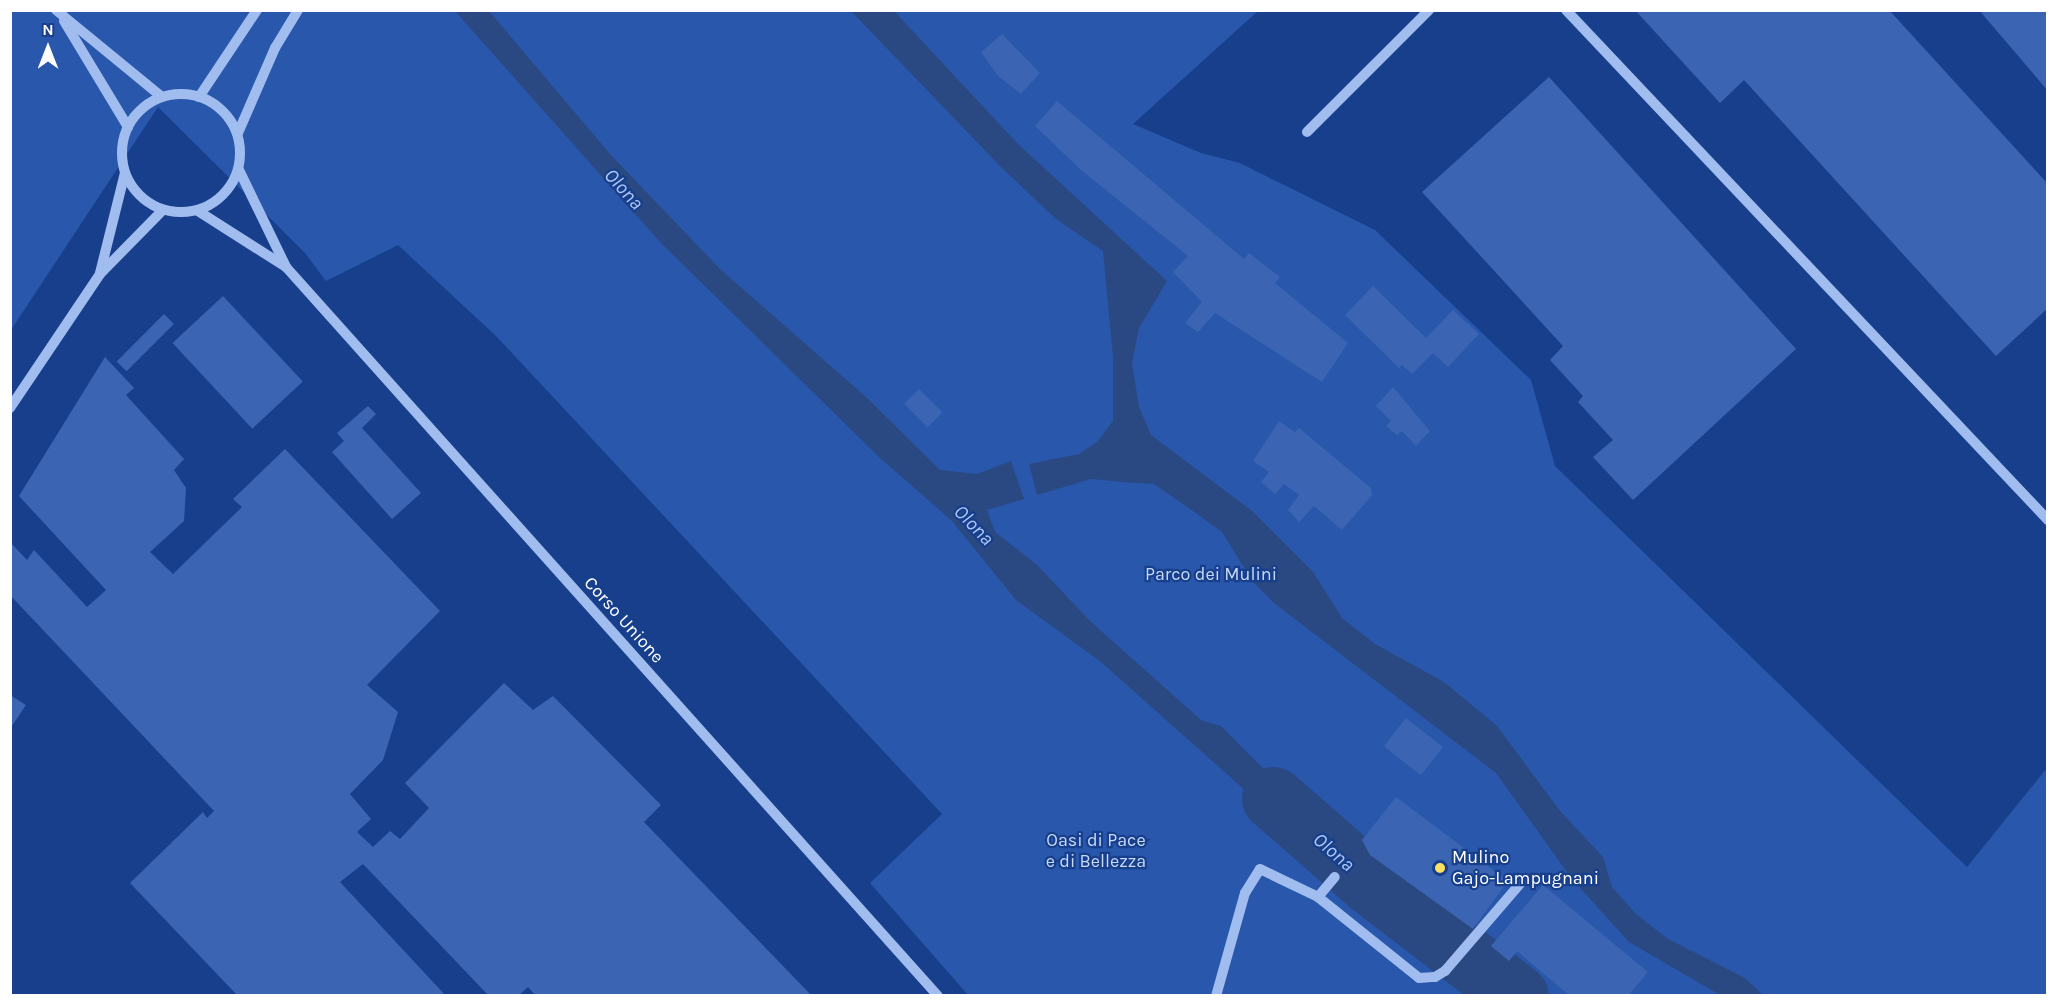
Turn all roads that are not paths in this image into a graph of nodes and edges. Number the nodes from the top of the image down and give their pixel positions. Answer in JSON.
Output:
{"nodes":[{"id":1,"x":257,"y":10,"type":"edge"},
{"id":2,"x":298,"y":10,"type":"edge"},
{"id":3,"x":1429,"y":10,"type":"edge"},
{"id":4,"x":1566,"y":10,"type":"edge"},
{"id":5,"x":58,"y":13,"type":"edge"},
{"id":6,"x":162,"y":96,"type":"junction"},
{"id":7,"x":199,"y":96,"type":"junction"},
{"id":8,"x":128,"y":127,"type":"junction"},
{"id":9,"x":1307,"y":132,"type":"dead end"},
{"id":10,"x":238,"y":133,"type":"junction"},
{"id":11,"x":239,"y":170,"type":"junction"},
{"id":12,"x":125,"y":173,"type":"junction"},
{"id":13,"x":163,"y":210,"type":"junction"},
{"id":14,"x":198,"y":211,"type":"junction"},
{"id":15,"x":286,"y":267,"type":"junction"},
{"id":16,"x":100,"y":274,"type":"junction"},
{"id":17,"x":10,"y":408,"type":"edge"},
{"id":18,"x":2048,"y":520,"type":"edge"},
{"id":19,"x":1335,"y":877,"type":"dead end"},
{"id":20,"x":1524,"y":879,"type":"dead end"},
{"id":21,"x":1318,"y":897,"type":"junction"},
{"id":22,"x":938,"y":996,"type":"edge"},
{"id":23,"x":1216,"y":996,"type":"edge"}],
"edges":[{"from":1,"to":7,"type":"street"},
{"from":2,"to":10,"type":"street"},
{"from":3,"to":9,"type":"street"},
{"from":4,"to":18,"type":"street"},
{"from":5,"to":6,"type":"street"},
{"from":5,"to":8,"type":"street"},
{"from":6,"to":7,"type":"street"},
{"from":6,"to":8,"type":"street"},
{"from":7,"to":10,"type":"street"},
{"from":8,"to":12,"type":"street"},
{"from":10,"to":11,"type":"street"},
{"from":11,"to":14,"type":"street"},
{"from":11,"to":15,"type":"street","name":"Corso Unione"},
{"from":12,"to":13,"type":"street"},
{"from":12,"to":16,"type":"street"},
{"from":13,"to":14,"type":"street"},
{"from":13,"to":16,"type":"street"},
{"from":14,"to":15,"type":"street","name":"Corso Unione"},
{"from":15,"to":22,"type":"street","name":"Corso Unione"},
{"from":16,"to":17,"type":"street"},
{"from":19,"to":21,"type":"street"},
{"from":20,"to":21,"type":"street"},
{"from":21,"to":23,"type":"street"}]}
